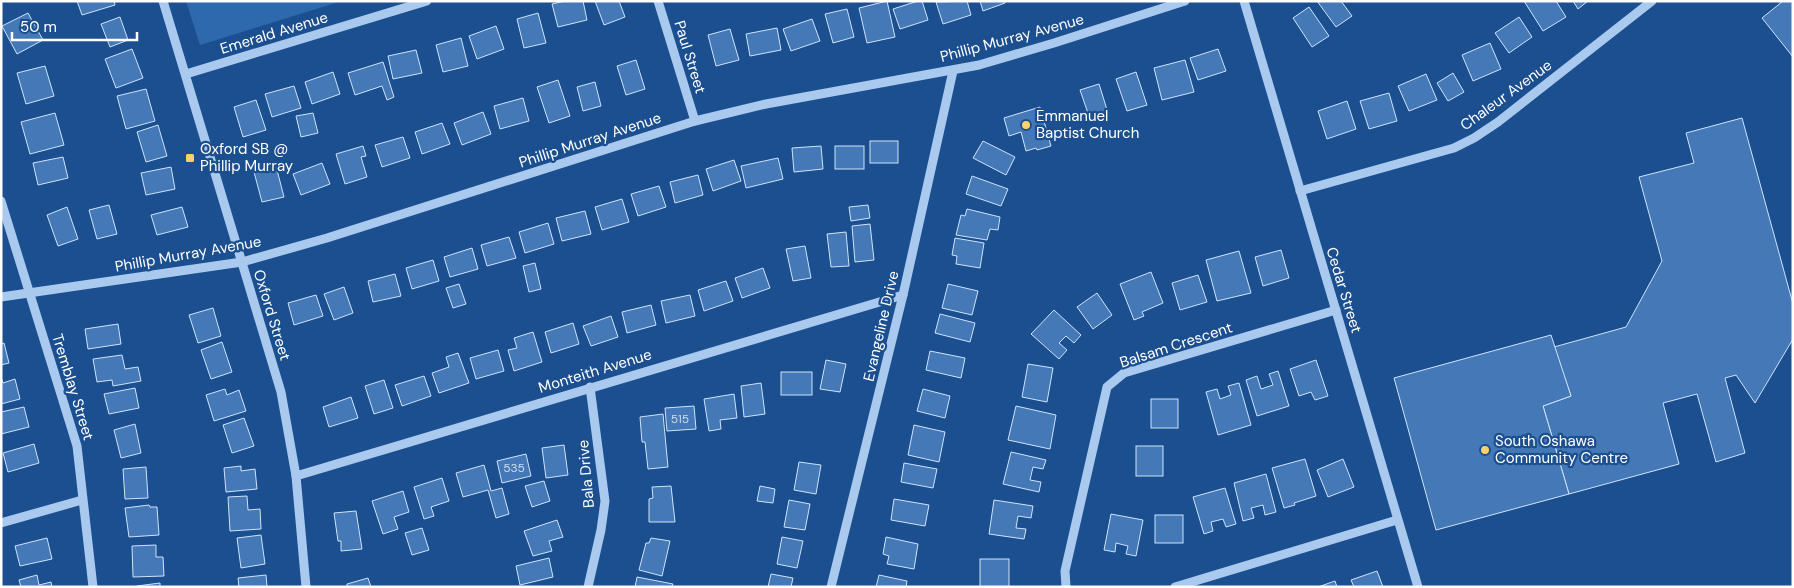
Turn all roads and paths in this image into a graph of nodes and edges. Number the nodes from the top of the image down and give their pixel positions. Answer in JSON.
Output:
{"nodes":[{"id":1,"x":163,"y":1,"type":"edge"},
{"id":2,"x":427,"y":1,"type":"edge"},
{"id":3,"x":658,"y":1,"type":"edge"},
{"id":4,"x":1185,"y":1,"type":"edge"},
{"id":5,"x":1244,"y":1,"type":"edge"},
{"id":6,"x":1652,"y":1,"type":"edge"},
{"id":7,"x":953,"y":70,"type":"junction"},
{"id":8,"x":186,"y":74,"type":"junction"},
{"id":9,"x":695,"y":121,"type":"junction"},
{"id":10,"x":1300,"y":191,"type":"junction"},
{"id":11,"x":1,"y":201,"type":"edge"},
{"id":12,"x":242,"y":262,"type":"junction"},
{"id":13,"x":29,"y":293,"type":"junction"},
{"id":14,"x":903,"y":294,"type":"junction"},
{"id":15,"x":1,"y":297,"type":"edge"},
{"id":16,"x":1336,"y":310,"type":"junction"},
{"id":17,"x":590,"y":387,"type":"junction"},
{"id":18,"x":296,"y":476,"type":"junction"},
{"id":19,"x":82,"y":500,"type":"junction"},
{"id":20,"x":1397,"y":520,"type":"junction"},
{"id":21,"x":1,"y":523,"type":"edge"},
{"id":22,"x":93,"y":587,"type":"edge"},
{"id":23,"x":306,"y":587,"type":"edge"},
{"id":24,"x":588,"y":587,"type":"edge"},
{"id":25,"x":831,"y":587,"type":"edge"},
{"id":26,"x":1066,"y":587,"type":"edge"},
{"id":27,"x":1175,"y":587,"type":"edge"},
{"id":28,"x":1418,"y":587,"type":"edge"}],
"edges":[{"from":1,"to":8,"type":"street","name":"Oxford Street"},
{"from":2,"to":8,"type":"street","name":"Emerald Avenue"},
{"from":3,"to":9,"type":"street","name":"Paul Street"},
{"from":4,"to":7,"type":"street","name":"Phillip Murray Avenue"},
{"from":5,"to":10,"type":"street","name":"Cedar Street"},
{"from":6,"to":10,"type":"street","name":"Chaleur Avenue"},
{"from":7,"to":9,"type":"street","name":"Phillip Murray Avenue"},
{"from":7,"to":14,"type":"street","name":"Evangeline Drive"},
{"from":8,"to":12,"type":"street","name":"Oxford Street"},
{"from":9,"to":12,"type":"street","name":"Phillip Murray Avenue"},
{"from":10,"to":16,"type":"street","name":"Cedar Street"},
{"from":11,"to":13,"type":"street","name":"Tremblay Street"},
{"from":12,"to":13,"type":"street","name":"Phillip Murray Avenue"},
{"from":12,"to":18,"type":"street","name":"Oxford Street"},
{"from":13,"to":15,"type":"street","name":"Phillip Murray Avenue"},
{"from":13,"to":19,"type":"street","name":"Tremblay Street"},
{"from":14,"to":17,"type":"street","name":"Monteith Avenue"},
{"from":14,"to":25,"type":"street","name":"Evangeline Drive"},
{"from":16,"to":20,"type":"street","name":"Cedar Street"},
{"from":16,"to":26,"type":"street","name":"Balsam Crescent"},
{"from":17,"to":18,"type":"street","name":"Monteith Avenue"},
{"from":17,"to":24,"type":"street","name":"Bala Drive"},
{"from":18,"to":23,"type":"street","name":"Oxford Street"},
{"from":19,"to":21,"type":"street"},
{"from":19,"to":22,"type":"street","name":"Tremblay Street"},
{"from":20,"to":27,"type":"street"},
{"from":20,"to":28,"type":"street","name":"Cedar Street"}]}
